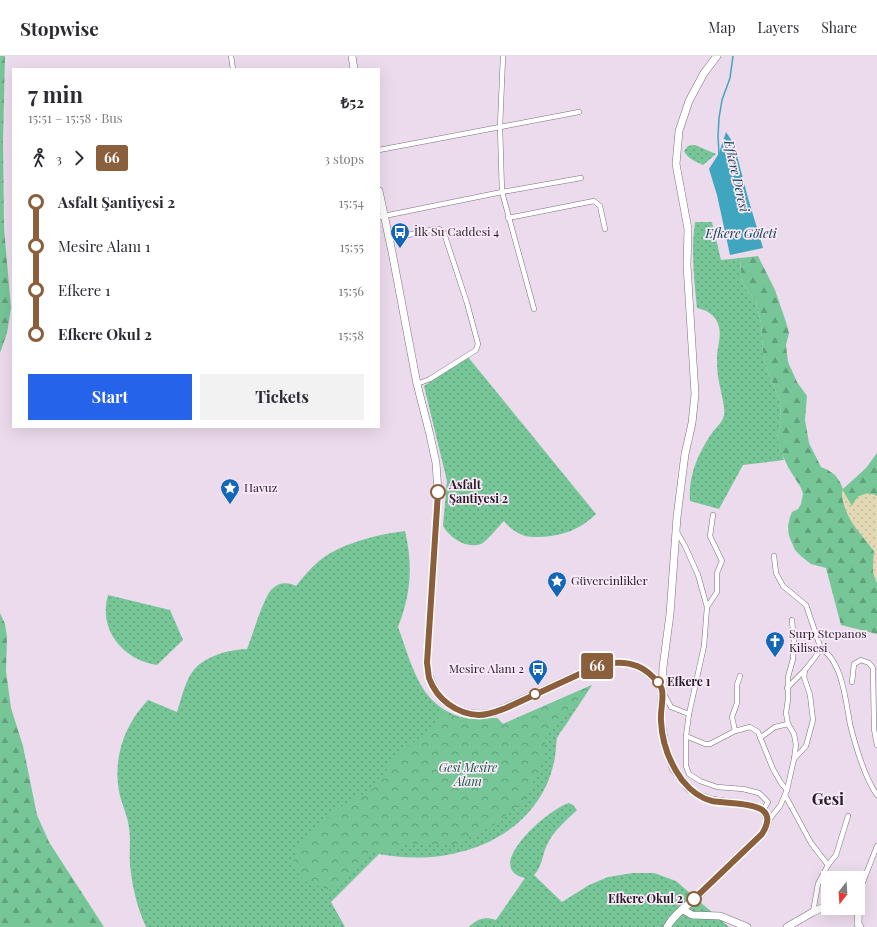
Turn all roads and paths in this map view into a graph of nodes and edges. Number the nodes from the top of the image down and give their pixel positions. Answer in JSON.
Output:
{"nodes":[{"id":1,"x":231,"y":56,"type":"edge"},
{"id":2,"x":352,"y":56,"type":"edge"},
{"id":3,"x":503,"y":56,"type":"edge"},
{"id":4,"x":717,"y":56,"type":"edge"},
{"id":5,"x":232,"y":68,"type":"edge"},
{"id":6,"x":354,"y":68,"type":"edge"},
{"id":7,"x":579,"y":112,"type":"dead end"},
{"id":8,"x":500,"y":127,"type":"junction"},
{"id":9,"x":380,"y":150,"type":"edge"},
{"id":10,"x":581,"y":178,"type":"dead end"},
{"id":11,"x":502,"y":192,"type":"junction"},
{"id":12,"x":380,"y":204,"type":"edge"},
{"id":13,"x":381,"y":217,"type":"edge"},
{"id":14,"x":508,"y":218,"type":"junction"},
{"id":15,"x":605,"y":229,"type":"dead end"},
{"id":16,"x":390,"y":239,"type":"junction"},
{"id":17,"x":534,"y":309,"type":"dead end"},
{"id":18,"x":417,"y":384,"type":"junction"},
{"id":19,"x":713,"y":515,"type":"dead end"},
{"id":20,"x":676,"y":531,"type":"junction"},
{"id":21,"x":774,"y":556,"type":"dead end"},
{"id":22,"x":707,"y":607,"type":"junction"},
{"id":23,"x":792,"y":620,"type":"dead end"},
{"id":24,"x":821,"y":648,"type":"junction"},
{"id":25,"x":805,"y":670,"type":"junction"},
{"id":26,"x":740,"y":676,"type":"dead end"},
{"id":27,"x":852,"y":682,"type":"dead end"},
{"id":28,"x":787,"y":688,"type":"junction"},
{"id":29,"x":662,"y":690,"type":"junction"},
{"id":30,"x":689,"y":714,"type":"junction"},
{"id":31,"x":788,"y":724,"type":"junction"},
{"id":32,"x":735,"y":731,"type":"junction"},
{"id":33,"x":686,"y":736,"type":"junction"},
{"id":34,"x":760,"y":738,"type":"junction"},
{"id":35,"x":877,"y":745,"type":"edge"},
{"id":36,"x":794,"y":759,"type":"junction"},
{"id":37,"x":787,"y":790,"type":"junction"},
{"id":38,"x":785,"y":795,"type":"junction"},
{"id":39,"x":877,"y":795,"type":"edge"},
{"id":40,"x":763,"y":810,"type":"junction"},
{"id":41,"x":848,"y":816,"type":"dead end"},
{"id":42,"x":768,"y":821,"type":"junction"},
{"id":43,"x":877,"y":846,"type":"edge"},
{"id":44,"x":828,"y":865,"type":"junction"},
{"id":45,"x":865,"y":877,"type":"edge"},
{"id":46,"x":682,"y":909,"type":"junction"},
{"id":47,"x":821,"y":909,"type":"edge"},
{"id":48,"x":814,"y":912,"type":"junction"},
{"id":49,"x":858,"y":915,"type":"edge"},
{"id":50,"x":667,"y":927,"type":"edge"},
{"id":51,"x":748,"y":927,"type":"edge"},
{"id":52,"x":787,"y":927,"type":"edge"},
{"id":53,"x":860,"y":927,"type":"edge"}],
"edges":[{"from":1,"to":5,"type":"street"},
{"from":2,"to":6,"type":"street"},
{"from":3,"to":8,"type":"street"},
{"from":4,"to":20,"type":"street"},
{"from":7,"to":8,"type":"street"},
{"from":8,"to":9,"type":"street"},
{"from":8,"to":11,"type":"street"},
{"from":10,"to":11,"type":"street"},
{"from":11,"to":13,"type":"street"},
{"from":11,"to":14,"type":"street"},
{"from":12,"to":13,"type":"street"},
{"from":13,"to":16,"type":"street"},
{"from":14,"to":15,"type":"street"},
{"from":14,"to":17,"type":"street"},
{"from":16,"to":18,"type":"street"},
{"from":16,"to":18,"type":"street"},
{"from":18,"to":29,"type":"street"},
{"from":19,"to":22,"type":"street"},
{"from":20,"to":22,"type":"street"},
{"from":20,"to":29,"type":"street"},
{"from":21,"to":24,"type":"street"},
{"from":22,"to":30,"type":"street"},
{"from":23,"to":28,"type":"street"},
{"from":24,"to":25,"type":"street"},
{"from":24,"to":39,"type":"street"},
{"from":25,"to":28,"type":"street"},
{"from":25,"to":36,"type":"street"},
{"from":26,"to":32,"type":"street"},
{"from":27,"to":35,"type":"street"},
{"from":28,"to":31,"type":"street"},
{"from":29,"to":30,"type":"street"},
{"from":29,"to":40,"type":"street"},
{"from":30,"to":33,"type":"street"},
{"from":31,"to":34,"type":"street"},
{"from":31,"to":36,"type":"street"},
{"from":32,"to":33,"type":"street"},
{"from":32,"to":34,"type":"street"},
{"from":33,"to":40,"type":"street"},
{"from":34,"to":37,"type":"street"},
{"from":36,"to":37,"type":"street"},
{"from":37,"to":38,"type":"street"},
{"from":38,"to":42,"type":"street"},
{"from":38,"to":44,"type":"street"},
{"from":40,"to":42,"type":"street"},
{"from":41,"to":44,"type":"street"},
{"from":42,"to":46,"type":"street"},
{"from":43,"to":45,"type":"street"},
{"from":44,"to":48,"type":"street"},
{"from":46,"to":50,"type":"street"},
{"from":46,"to":51,"type":"street"},
{"from":47,"to":48,"type":"street"},
{"from":48,"to":52,"type":"street"},
{"from":49,"to":53,"type":"street"}]}
